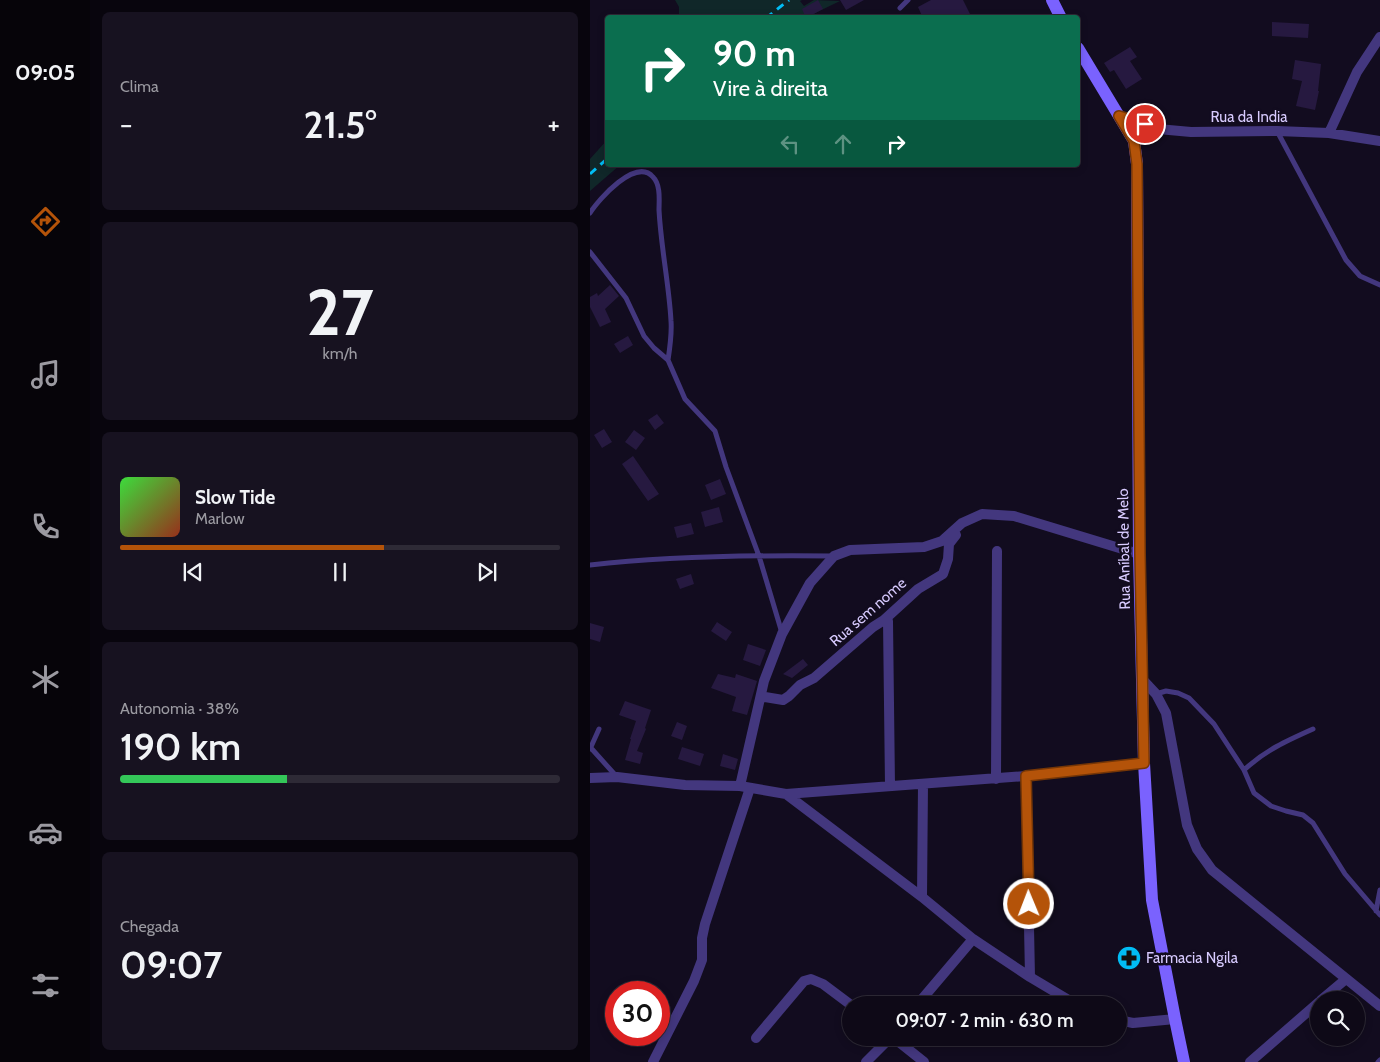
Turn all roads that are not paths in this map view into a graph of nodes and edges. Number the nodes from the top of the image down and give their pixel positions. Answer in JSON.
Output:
{"nodes":[{"id":1,"x":908,"y":0,"type":"edge"},
{"id":2,"x":1052,"y":0,"type":"edge"},
{"id":3,"x":900,"y":8,"type":"dead end"},
{"id":4,"x":1060,"y":15,"type":"edge"},
{"id":5,"x":1380,"y":37,"type":"edge"},
{"id":6,"x":1080,"y":51,"type":"edge"},
{"id":7,"x":1119,"y":116,"type":"junction"},
{"id":8,"x":1277,"y":131,"type":"junction"},
{"id":9,"x":1329,"y":133,"type":"junction"},
{"id":10,"x":1380,"y":141,"type":"edge"},
{"id":11,"x":590,"y":213,"type":"edge"},
{"id":12,"x":590,"y":252,"type":"edge"},
{"id":13,"x":1380,"y":285,"type":"edge"},
{"id":14,"x":668,"y":360,"type":"junction"},
{"id":15,"x":965,"y":522,"type":"junction"},
{"id":16,"x":996,"y":551,"type":"dead end"},
{"id":17,"x":1140,"y":554,"type":"junction"},
{"id":18,"x":759,"y":556,"type":"junction"},
{"id":19,"x":834,"y":556,"type":"junction"},
{"id":20,"x":590,"y":565,"type":"edge"},
{"id":21,"x":888,"y":621,"type":"dead end"},
{"id":22,"x":782,"y":634,"type":"junction"},
{"id":23,"x":1142,"y":679,"type":"junction"},
{"id":24,"x":1156,"y":694,"type":"junction"},
{"id":25,"x":765,"y":697,"type":"dead end"},
{"id":26,"x":599,"y":729,"type":"dead end"},
{"id":27,"x":1313,"y":729,"type":"dead end"},
{"id":28,"x":591,"y":749,"type":"edge"},
{"id":29,"x":1144,"y":763,"type":"junction"},
{"id":30,"x":1244,"y":770,"type":"junction"},
{"id":31,"x":1026,"y":776,"type":"junction"},
{"id":32,"x":617,"y":777,"type":"junction"},
{"id":33,"x":590,"y":778,"type":"edge"},
{"id":34,"x":996,"y":778,"type":"junction"},
{"id":35,"x":922,"y":784,"type":"junction"},
{"id":36,"x":740,"y":786,"type":"junction"},
{"id":37,"x":890,"y":786,"type":"junction"},
{"id":38,"x":750,"y":788,"type":"junction"},
{"id":39,"x":786,"y":794,"type":"junction"},
{"id":40,"x":1380,"y":890,"type":"edge"},
{"id":41,"x":922,"y":897,"type":"junction"},
{"id":42,"x":1378,"y":913,"type":"edge"},
{"id":43,"x":973,"y":939,"type":"junction"},
{"id":44,"x":1030,"y":978,"type":"junction"},
{"id":45,"x":1346,"y":979,"type":"junction"},
{"id":46,"x":1332,"y":991,"type":"edge"},
{"id":47,"x":926,"y":996,"type":"edge"},
{"id":48,"x":1061,"y":996,"type":"edge"},
{"id":49,"x":842,"y":998,"type":"edge"},
{"id":50,"x":1380,"y":1006,"type":"edge"},
{"id":51,"x":1310,"y":1010,"type":"edge"},
{"id":52,"x":1174,"y":1018,"type":"junction"},
{"id":53,"x":1127,"y":1022,"type":"edge"},
{"id":54,"x":756,"y":1038,"type":"dead end"},
{"id":55,"x":882,"y":1046,"type":"edge"},
{"id":56,"x":904,"y":1046,"type":"edge"},
{"id":57,"x":653,"y":1062,"type":"edge"},
{"id":58,"x":866,"y":1062,"type":"edge"},
{"id":59,"x":924,"y":1062,"type":"edge"},
{"id":60,"x":1184,"y":1062,"type":"edge"},
{"id":61,"x":1250,"y":1062,"type":"edge"}],
"edges":[{"from":1,"to":3,"type":"lane"},
{"from":2,"to":4,"type":"street"},
{"from":5,"to":9,"type":"street"},
{"from":6,"to":7,"type":"street","name":"Rua Aníbal de Melo"},
{"from":7,"to":8,"type":"street","name":"Rua da India"},
{"from":7,"to":17,"type":"street","name":"Rua Aníbal de Melo"},
{"from":8,"to":9,"type":"street","name":"Rua da India"},
{"from":8,"to":13,"type":"lane"},
{"from":9,"to":10,"type":"street","name":"Rua da India"},
{"from":11,"to":14,"type":"lane"},
{"from":12,"to":14,"type":"lane"},
{"from":14,"to":18,"type":"lane"},
{"from":15,"to":17,"type":"street"},
{"from":15,"to":19,"type":"street"},
{"from":15,"to":25,"type":"street","name":"Rua sem nome"},
{"from":16,"to":34,"type":"street"},
{"from":17,"to":23,"type":"street","name":"Rua Aníbal de Melo"},
{"from":18,"to":19,"type":"lane"},
{"from":18,"to":20,"type":"lane"},
{"from":18,"to":22,"type":"lane"},
{"from":19,"to":22,"type":"street"},
{"from":21,"to":37,"type":"street"},
{"from":22,"to":36,"type":"street"},
{"from":23,"to":24,"type":"street"},
{"from":23,"to":29,"type":"street","name":"Rua Aníbal de Melo"},
{"from":24,"to":30,"type":"lane"},
{"from":24,"to":45,"type":"street"},
{"from":26,"to":28,"type":"lane"},
{"from":27,"to":30,"type":"lane"},
{"from":28,"to":32,"type":"lane"},
{"from":29,"to":31,"type":"street"},
{"from":29,"to":52,"type":"street","name":"Rua Aníbal de Melo"},
{"from":30,"to":42,"type":"lane"},
{"from":31,"to":34,"type":"street"},
{"from":31,"to":44,"type":"street"},
{"from":32,"to":33,"type":"street"},
{"from":32,"to":36,"type":"street"},
{"from":34,"to":35,"type":"street"},
{"from":35,"to":37,"type":"street"},
{"from":35,"to":41,"type":"street"},
{"from":36,"to":38,"type":"street"},
{"from":37,"to":39,"type":"street"},
{"from":38,"to":39,"type":"street"},
{"from":38,"to":57,"type":"street"},
{"from":39,"to":41,"type":"street"},
{"from":40,"to":42,"type":"lane"},
{"from":41,"to":43,"type":"street"},
{"from":43,"to":44,"type":"street"},
{"from":43,"to":47,"type":"street"},
{"from":44,"to":48,"type":"street"},
{"from":45,"to":46,"type":"street"},
{"from":45,"to":50,"type":"street"},
{"from":49,"to":54,"type":"street"},
{"from":51,"to":61,"type":"street"},
{"from":52,"to":53,"type":"street"},
{"from":52,"to":60,"type":"street","name":"Rua Aníbal de Melo"},
{"from":55,"to":58,"type":"street"},
{"from":56,"to":59,"type":"street"}]}
